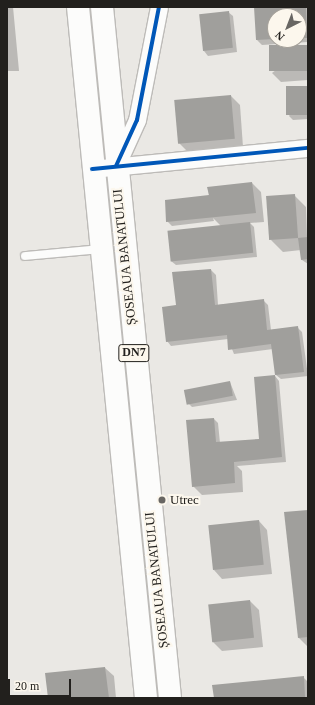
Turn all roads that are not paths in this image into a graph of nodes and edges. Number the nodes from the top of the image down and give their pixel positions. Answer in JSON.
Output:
{"nodes":[{"id":1,"x":78,"y":7,"type":"edge"},
{"id":2,"x":102,"y":7,"type":"edge"},
{"id":3,"x":159,"y":7,"type":"edge"},
{"id":4,"x":308,"y":148,"type":"edge"},
{"id":5,"x":116,"y":166,"type":"junction"},
{"id":6,"x":92,"y":169,"type":"junction"},
{"id":7,"x":100,"y":249,"type":"junction"},
{"id":8,"x":26,"y":256,"type":"dead end"},
{"id":9,"x":146,"y":698,"type":"edge"},
{"id":10,"x":170,"y":698,"type":"edge"}],
"edges":[{"from":1,"to":6,"type":"main road","name":"ȘOSEAUA BANATULUI","number":"DN7"},
{"from":2,"to":5,"type":"main road","name":"ȘOSEAUA BANATULUI","number":"DN7"},
{"from":3,"to":5,"type":"street"},
{"from":4,"to":5,"type":"street"},
{"from":5,"to":6,"type":"street"},
{"from":5,"to":10,"type":"main road","name":"ȘOSEAUA BANATULUI","number":"DN7"},
{"from":6,"to":7,"type":"main road","name":"ȘOSEAUA BANATULUI","number":"DN7"},
{"from":7,"to":8,"type":"lane"},
{"from":7,"to":9,"type":"main road","name":"ȘOSEAUA BANATULUI","number":"DN7"}]}
